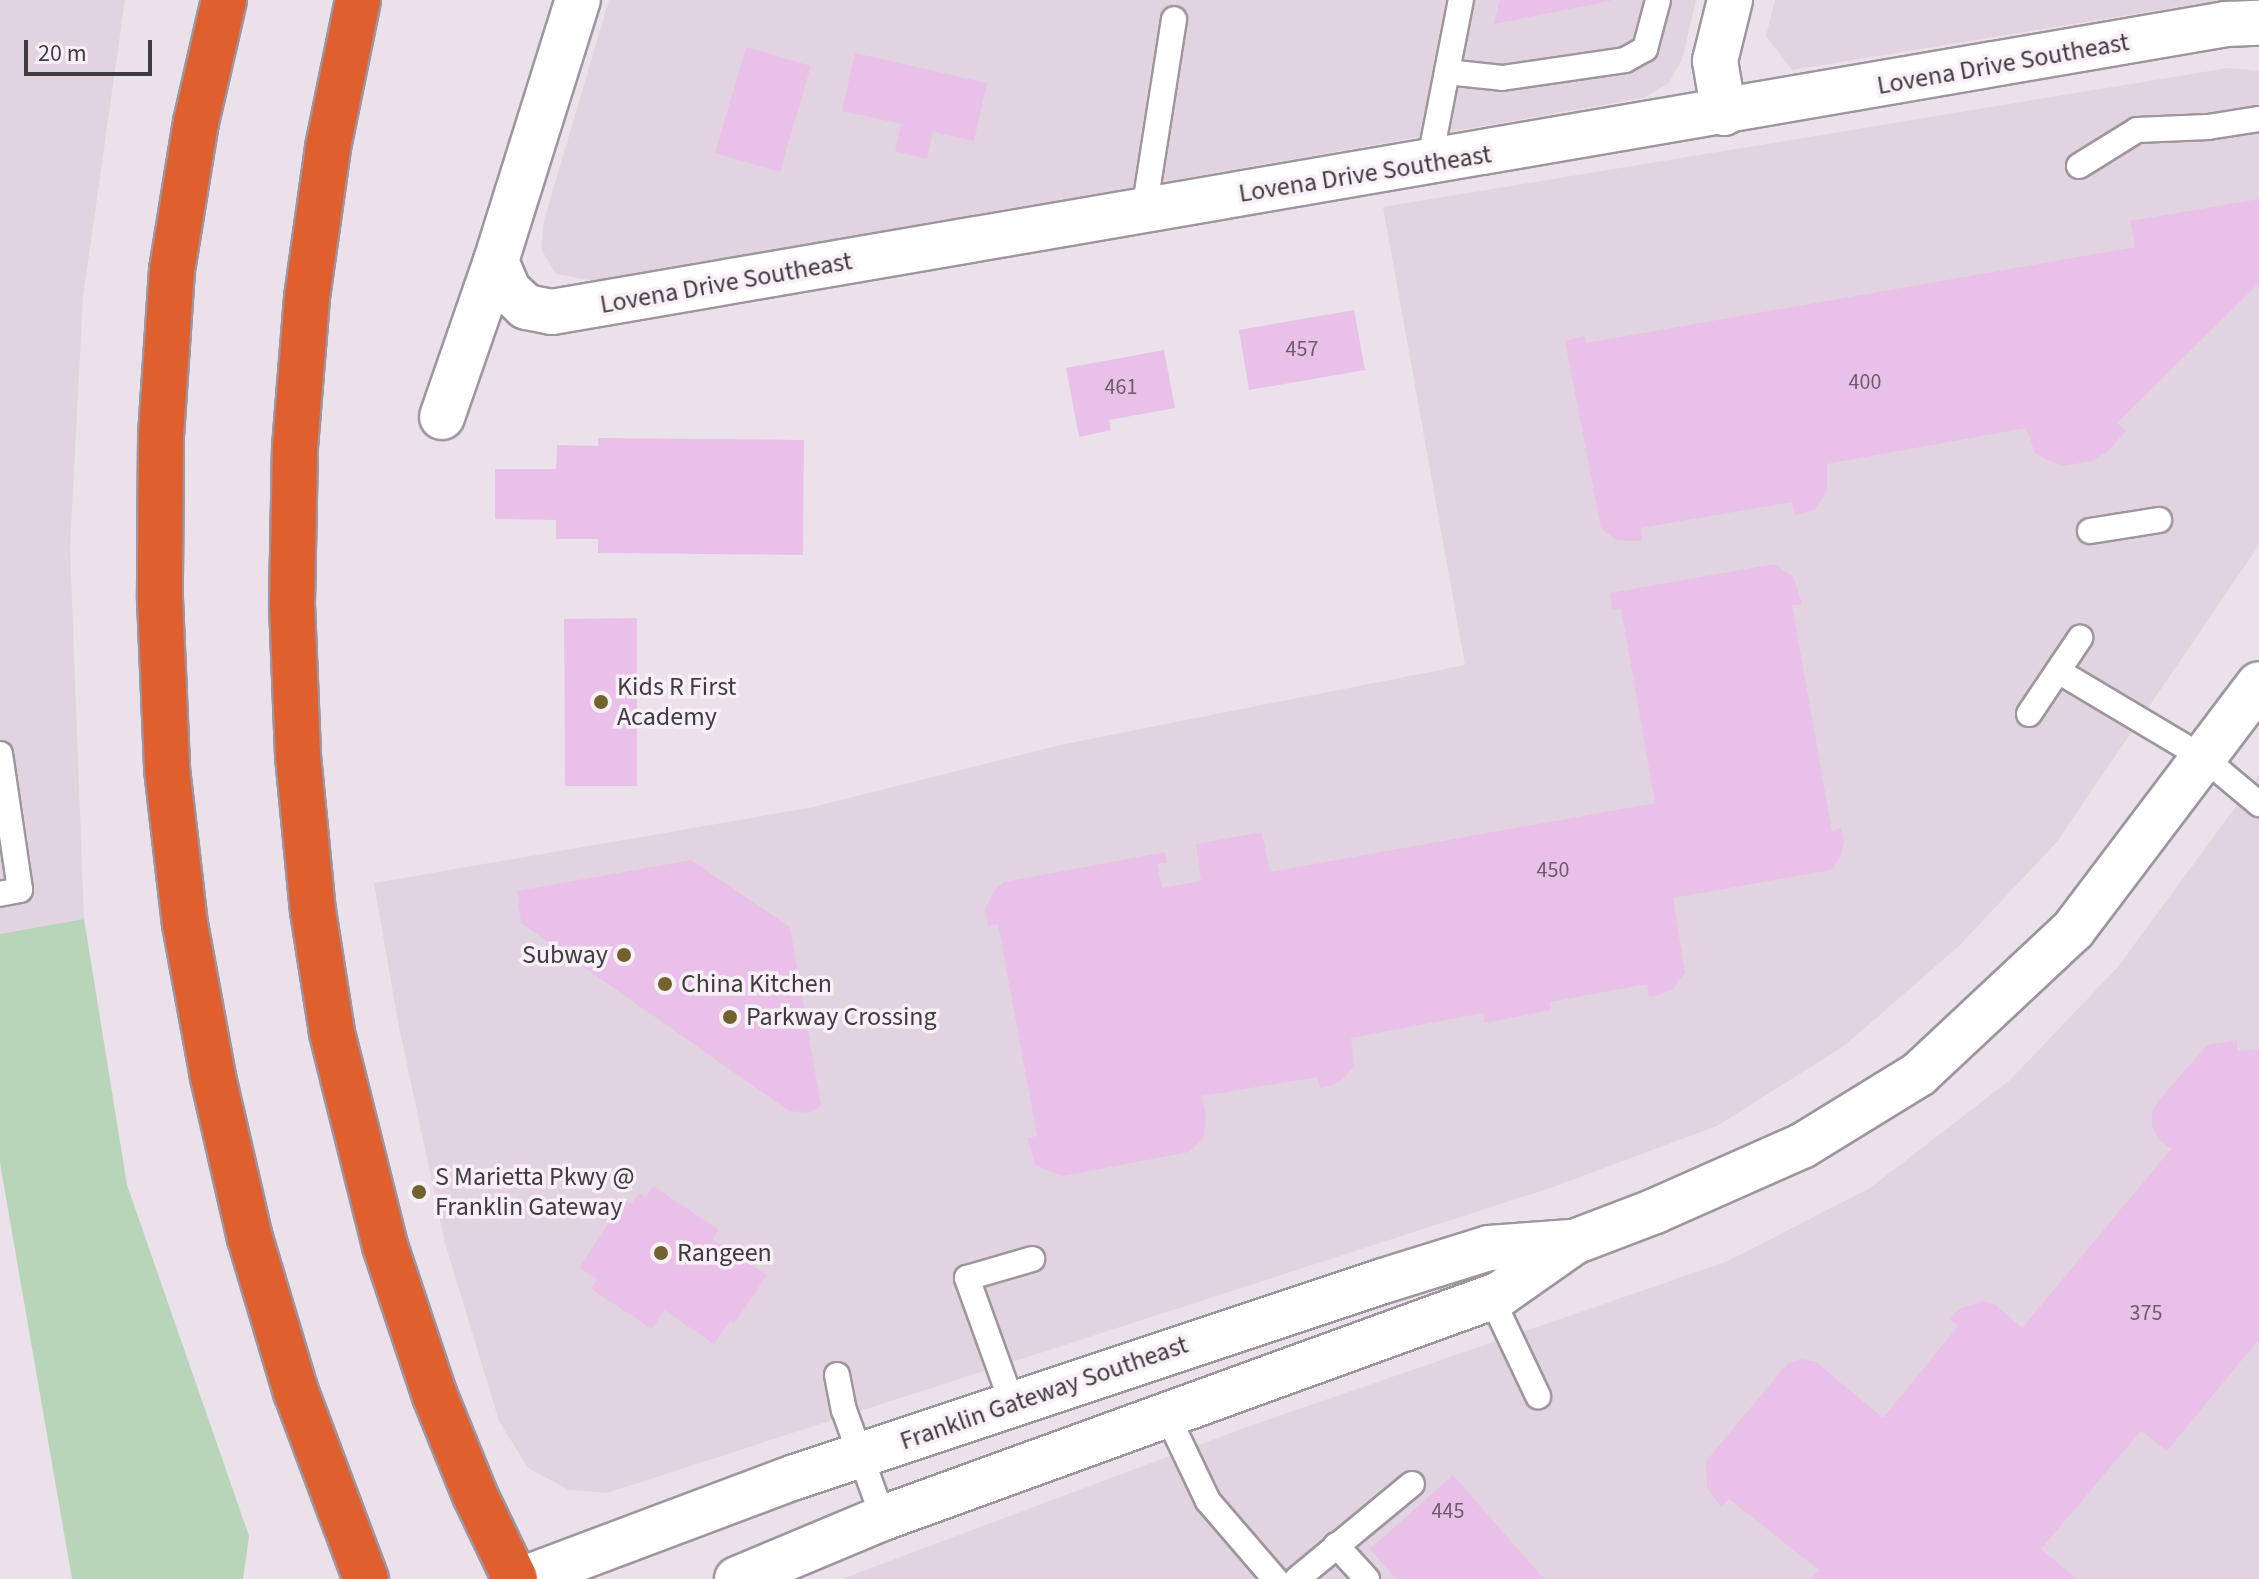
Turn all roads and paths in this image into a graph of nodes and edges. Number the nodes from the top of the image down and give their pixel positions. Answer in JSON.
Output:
{"nodes":[{"id":1,"x":224,"y":0,"type":"edge"},
{"id":2,"x":358,"y":0,"type":"edge"},
{"id":3,"x":578,"y":0,"type":"edge"},
{"id":4,"x":1461,"y":0,"type":"edge"},
{"id":5,"x":1658,"y":0,"type":"edge"},
{"id":6,"x":1730,"y":0,"type":"edge"},
{"id":7,"x":2249,"y":16,"type":"edge"},
{"id":8,"x":1174,"y":19,"type":"dead end"},
{"id":9,"x":1447,"y":72,"type":"junction"},
{"id":10,"x":1724,"y":113,"type":"junction"},
{"id":11,"x":2259,"y":119,"type":"edge"},
{"id":12,"x":1429,"y":164,"type":"junction"},
{"id":13,"x":2079,"y":166,"type":"dead end"},
{"id":14,"x":1144,"y":211,"type":"junction"},
{"id":15,"x":496,"y":261,"type":"junction"},
{"id":16,"x":442,"y":417,"type":"dead end"},
{"id":17,"x":2159,"y":520,"type":"dead end"},
{"id":18,"x":2090,"y":531,"type":"dead end"},
{"id":19,"x":2080,"y":638,"type":"dead end"},
{"id":20,"x":2058,"y":671,"type":"junction"},
{"id":21,"x":2259,"y":684,"type":"edge"},
{"id":22,"x":2029,"y":714,"type":"dead end"},
{"id":23,"x":0,"y":754,"type":"edge"},
{"id":24,"x":2204,"y":758,"type":"junction"},
{"id":25,"x":2259,"y":804,"type":"edge"},
{"id":26,"x":0,"y":894,"type":"edge"},
{"id":27,"x":1574,"y":1242,"type":"junction"},
{"id":28,"x":1032,"y":1259,"type":"dead end"},
{"id":29,"x":1491,"y":1297,"type":"junction"},
{"id":30,"x":837,"y":1375,"type":"dead end"},
{"id":31,"x":1538,"y":1396,"type":"dead end"},
{"id":32,"x":1012,"y":1403,"type":"junction"},
{"id":33,"x":1167,"y":1415,"type":"junction"},
{"id":34,"x":861,"y":1455,"type":"junction"},
{"id":35,"x":1412,"y":1484,"type":"dead end"},
{"id":36,"x":883,"y":1518,"type":"junction"},
{"id":37,"x":1336,"y":1545,"type":"junction"},
{"id":38,"x":366,"y":1579,"type":"edge"},
{"id":39,"x":515,"y":1579,"type":"edge"},
{"id":40,"x":523,"y":1579,"type":"edge"},
{"id":41,"x":737,"y":1579,"type":"edge"},
{"id":42,"x":1275,"y":1579,"type":"edge"},
{"id":43,"x":1297,"y":1579,"type":"edge"},
{"id":44,"x":1367,"y":1579,"type":"edge"}],
"edges":[{"from":1,"to":38,"type":"highway"},
{"from":2,"to":39,"type":"highway"},
{"from":3,"to":15,"type":"street"},
{"from":4,"to":9,"type":"lane"},
{"from":5,"to":9,"type":"lane"},
{"from":6,"to":10,"type":"street"},
{"from":7,"to":10,"type":"street","name":"Lovena Drive Southeast"},
{"from":8,"to":14,"type":"lane"},
{"from":9,"to":12,"type":"lane"},
{"from":10,"to":12,"type":"street","name":"Lovena Drive Southeast"},
{"from":11,"to":13,"type":"lane"},
{"from":12,"to":14,"type":"street","name":"Lovena Drive Southeast"},
{"from":14,"to":15,"type":"street","name":"Lovena Drive Southeast"},
{"from":15,"to":16,"type":"street"},
{"from":17,"to":18,"type":"lane"},
{"from":19,"to":20,"type":"lane"},
{"from":20,"to":22,"type":"lane"},
{"from":20,"to":24,"type":"lane"},
{"from":21,"to":24,"type":"street","name":"Franklin Gateway Southeast"},
{"from":23,"to":26,"type":"lane"},
{"from":24,"to":25,"type":"lane"},
{"from":24,"to":27,"type":"street","name":"Franklin Gateway Southeast"},
{"from":27,"to":29,"type":"street","name":"Franklin Gateway Southeast"},
{"from":27,"to":32,"type":"street","name":"Franklin Gateway Southeast"},
{"from":28,"to":32,"type":"lane"},
{"from":29,"to":31,"type":"lane"},
{"from":29,"to":33,"type":"street","name":"Franklin Gateway Southeast"},
{"from":30,"to":34,"type":"lane"},
{"from":32,"to":34,"type":"street","name":"Franklin Gateway Southeast"},
{"from":33,"to":36,"type":"street","name":"Franklin Gateway Southeast"},
{"from":33,"to":42,"type":"lane"},
{"from":34,"to":36,"type":"lane"},
{"from":34,"to":40,"type":"street","name":"Franklin Gateway Southeast"},
{"from":35,"to":37,"type":"lane"},
{"from":36,"to":41,"type":"street","name":"Franklin Gateway Southeast"},
{"from":37,"to":43,"type":"lane"},
{"from":37,"to":44,"type":"lane"}]}
